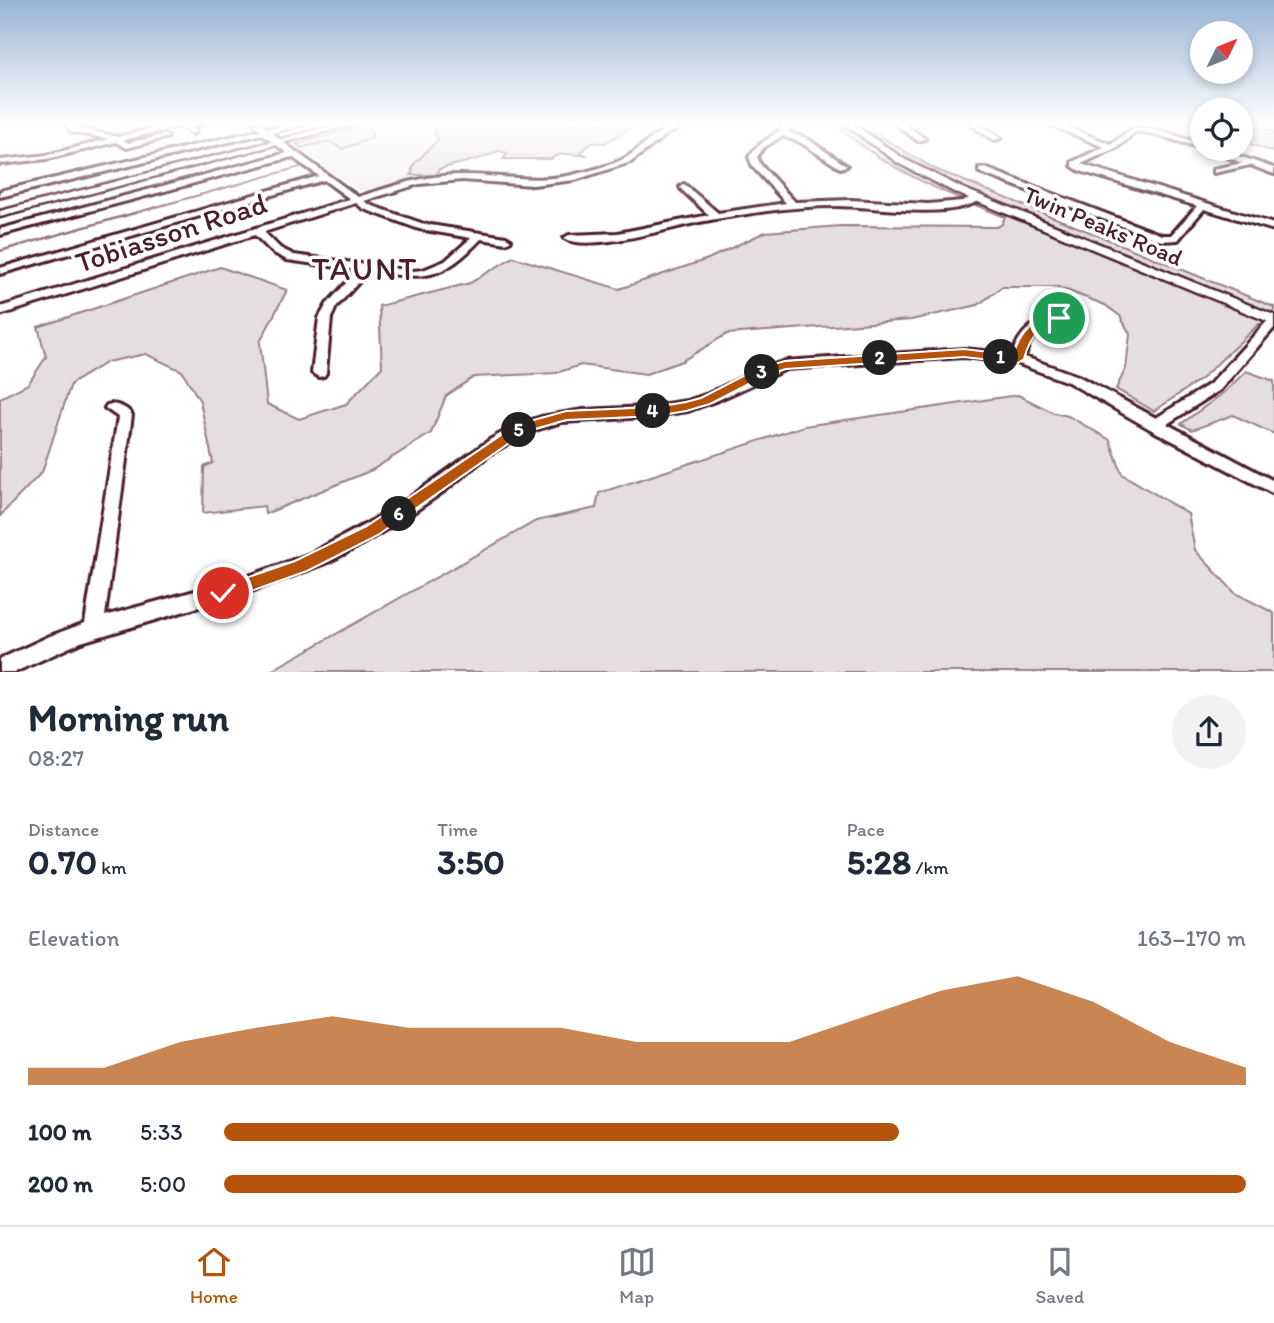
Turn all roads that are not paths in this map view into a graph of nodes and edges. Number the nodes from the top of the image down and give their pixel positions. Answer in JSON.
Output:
{"nodes":[{"id":1,"x":58,"y":154,"type":"edge"},
{"id":2,"x":157,"y":154,"type":"edge"},
{"id":3,"x":229,"y":154,"type":"edge"},
{"id":4,"x":292,"y":154,"type":"edge"},
{"id":5,"x":293,"y":154,"type":"edge"},
{"id":6,"x":635,"y":154,"type":"edge"},
{"id":7,"x":755,"y":154,"type":"edge"},
{"id":8,"x":826,"y":154,"type":"edge"},
{"id":9,"x":892,"y":154,"type":"edge"},
{"id":10,"x":1094,"y":154,"type":"edge"},
{"id":11,"x":1245,"y":161,"type":"edge"},
{"id":12,"x":0,"y":162,"type":"edge"},
{"id":13,"x":1251,"y":163,"type":"junction"},
{"id":14,"x":843,"y":166,"type":"dead end"},
{"id":15,"x":1076,"y":166,"type":"joint"},
{"id":16,"x":982,"y":170,"type":"dead end"},
{"id":17,"x":1217,"y":170,"type":"dead end"},
{"id":18,"x":1274,"y":171,"type":"edge"},
{"id":19,"x":325,"y":177,"type":"junction"},
{"id":20,"x":684,"y":187,"type":"dead end"},
{"id":21,"x":0,"y":194,"type":"edge"},
{"id":22,"x":978,"y":198,"type":"junction"},
{"id":23,"x":356,"y":200,"type":"junction"},
{"id":24,"x":792,"y":205,"type":"junction"},
{"id":25,"x":1202,"y":206,"type":"junction"},
{"id":26,"x":0,"y":214,"type":"edge"},
{"id":27,"x":716,"y":216,"type":"junction"},
{"id":28,"x":1274,"y":227,"type":"edge"},
{"id":29,"x":257,"y":231,"type":"junction"},
{"id":30,"x":0,"y":232,"type":"edge"},
{"id":31,"x":477,"y":237,"type":"junction"},
{"id":32,"x":569,"y":238,"type":"dead end"},
{"id":33,"x":506,"y":240,"type":"dead end"},
{"id":34,"x":365,"y":269,"type":"junction"},
{"id":35,"x":0,"y":271,"type":"edge"},
{"id":36,"x":0,"y":311,"type":"edge"},
{"id":37,"x":1059,"y":318,"type":"dead end"},
{"id":38,"x":1274,"y":321,"type":"edge"},
{"id":39,"x":1018,"y":359,"type":"junction"},
{"id":40,"x":319,"y":373,"type":"dead end"},
{"id":41,"x":112,"y":408,"type":"dead end"},
{"id":42,"x":1155,"y":425,"type":"junction"},
{"id":43,"x":1274,"y":488,"type":"edge"},
{"id":44,"x":94,"y":628,"type":"junction"},
{"id":45,"x":0,"y":669,"type":"edge"}],
"edges":[{"from":1,"to":12,"type":"street"},
{"from":2,"to":21,"type":"street"},
{"from":3,"to":26,"type":"main road"},
{"from":4,"to":30,"type":"street"},
{"from":5,"to":19,"type":"street"},
{"from":6,"to":23,"type":"street","name":"Tobiasson Road"},
{"from":7,"to":24,"type":"street"},
{"from":8,"to":14,"type":"street"},
{"from":9,"to":22,"type":"main road","name":"Twin Peaks Road"},
{"from":10,"to":15,"type":"street"},
{"from":11,"to":13,"type":"street"},
{"from":13,"to":17,"type":"street"},
{"from":13,"to":18,"type":"street"},
{"from":15,"to":25,"type":"street"},
{"from":16,"to":25,"type":"street"},
{"from":19,"to":23,"type":"street"},
{"from":19,"to":35,"type":"street"},
{"from":20,"to":27,"type":"street"},
{"from":22,"to":24,"type":"street"},
{"from":22,"to":38,"type":"main road","name":"Twin Peaks Road"},
{"from":23,"to":29,"type":"street","name":"Tobiasson Road"},
{"from":23,"to":31,"type":"street"},
{"from":24,"to":27,"type":"street"},
{"from":25,"to":28,"type":"street"},
{"from":27,"to":32,"type":"street"},
{"from":29,"to":34,"type":"street"},
{"from":29,"to":36,"type":"street","name":"Tobiasson Road"},
{"from":31,"to":33,"type":"street"},
{"from":31,"to":34,"type":"street"},
{"from":34,"to":40,"type":"street"},
{"from":37,"to":39,"type":"street"},
{"from":38,"to":42,"type":"street"},
{"from":39,"to":42,"type":"street"},
{"from":39,"to":44,"type":"street"},
{"from":41,"to":44,"type":"street"},
{"from":42,"to":43,"type":"street"},
{"from":44,"to":45,"type":"street"}]}
